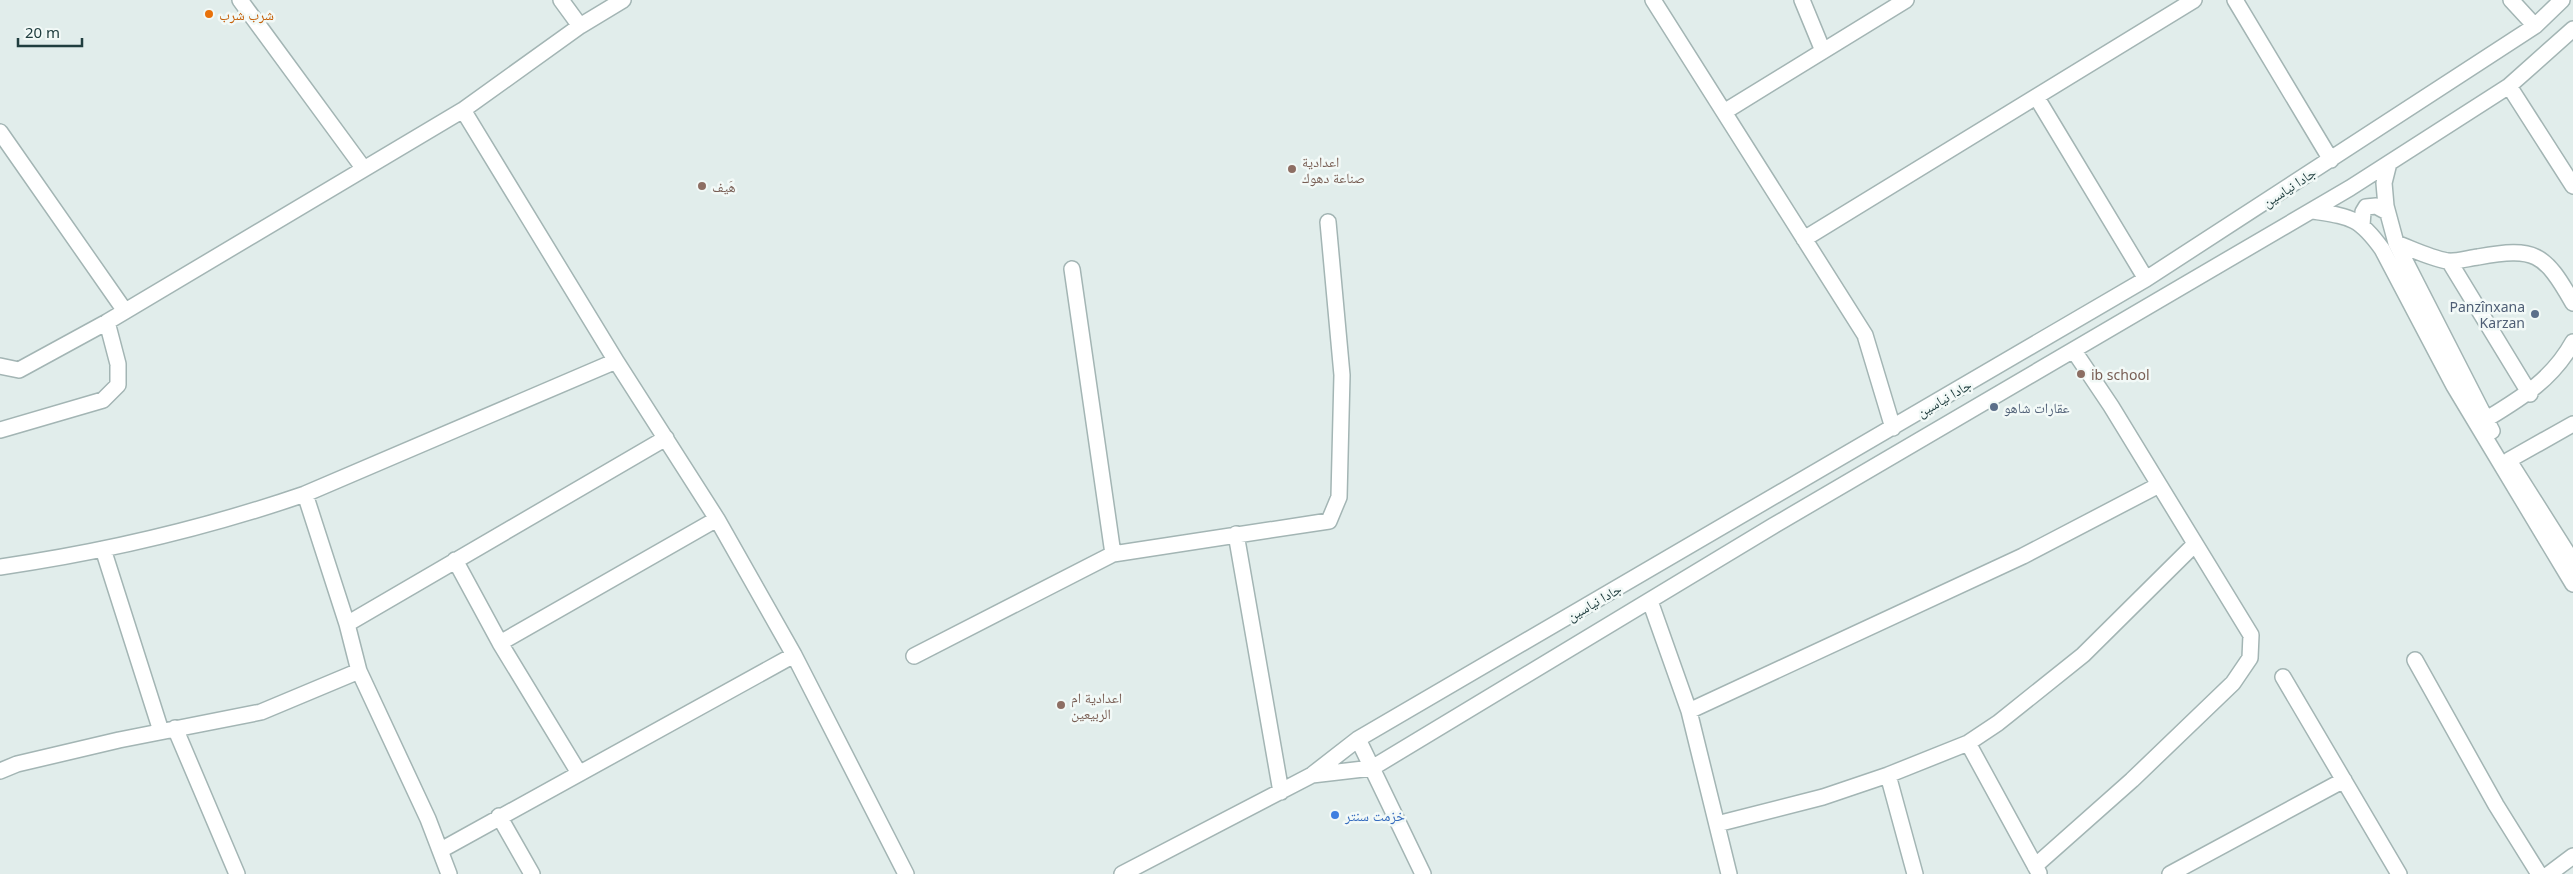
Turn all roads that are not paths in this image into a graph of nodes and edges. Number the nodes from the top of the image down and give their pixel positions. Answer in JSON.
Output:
{"nodes":[{"id":1,"x":240,"y":0,"type":"edge"},
{"id":2,"x":561,"y":0,"type":"edge"},
{"id":3,"x":623,"y":0,"type":"edge"},
{"id":4,"x":1653,"y":0,"type":"edge"},
{"id":5,"x":1802,"y":0,"type":"edge"},
{"id":6,"x":1906,"y":0,"type":"edge"},
{"id":7,"x":2194,"y":0,"type":"edge"},
{"id":8,"x":2235,"y":0,"type":"edge"},
{"id":9,"x":2511,"y":0,"type":"edge"},
{"id":10,"x":2562,"y":0,"type":"edge"},
{"id":11,"x":580,"y":26,"type":"junction"},
{"id":12,"x":2535,"y":26,"type":"junction"},
{"id":13,"x":2573,"y":29,"type":"edge"},
{"id":14,"x":1823,"y":51,"type":"junction"},
{"id":15,"x":2509,"y":86,"type":"junction"},
{"id":16,"x":2037,"y":98,"type":"junction"},
{"id":17,"x":463,"y":110,"type":"junction"},
{"id":18,"x":1724,"y":112,"type":"junction"},
{"id":19,"x":0,"y":132,"type":"edge"},
{"id":20,"x":5,"y":150,"type":"edge"},
{"id":21,"x":2331,"y":160,"type":"junction"},
{"id":22,"x":2389,"y":163,"type":"junction"},
{"id":23,"x":364,"y":169,"type":"junction"},
{"id":24,"x":2573,"y":186,"type":"edge"},
{"id":25,"x":2313,"y":210,"type":"junction"},
{"id":26,"x":2388,"y":212,"type":"junction"},
{"id":27,"x":1328,"y":222,"type":"dead end"},
{"id":28,"x":2362,"y":225,"type":"junction"},
{"id":29,"x":1804,"y":239,"type":"junction"},
{"id":30,"x":2396,"y":243,"type":"junction"},
{"id":31,"x":2448,"y":261,"type":"junction"},
{"id":32,"x":1072,"y":269,"type":"dead end"},
{"id":33,"x":2146,"y":279,"type":"junction"},
{"id":34,"x":2117,"y":297,"type":"junction"},
{"id":35,"x":2573,"y":303,"type":"edge"},
{"id":36,"x":125,"y":311,"type":"junction"},
{"id":37,"x":2130,"y":318,"type":"junction"},
{"id":38,"x":107,"y":322,"type":"junction"},
{"id":39,"x":2573,"y":342,"type":"edge"},
{"id":40,"x":2074,"y":351,"type":"junction"},
{"id":41,"x":616,"y":361,"type":"junction"},
{"id":42,"x":0,"y":366,"type":"edge"},
{"id":43,"x":2530,"y":394,"type":"junction"},
{"id":44,"x":2486,"y":420,"type":"junction"},
{"id":45,"x":2573,"y":424,"type":"edge"},
{"id":46,"x":1893,"y":428,"type":"junction"},
{"id":47,"x":0,"y":430,"type":"edge"},
{"id":48,"x":666,"y":438,"type":"junction"},
{"id":49,"x":2509,"y":460,"type":"junction"},
{"id":50,"x":2159,"y":485,"type":"junction"},
{"id":51,"x":305,"y":494,"type":"junction"},
{"id":52,"x":717,"y":519,"type":"junction"},
{"id":53,"x":1236,"y":534,"type":"junction"},
{"id":54,"x":2194,"y":545,"type":"junction"},
{"id":55,"x":103,"y":549,"type":"junction"},
{"id":56,"x":1113,"y":554,"type":"junction"},
{"id":57,"x":455,"y":560,"type":"junction"},
{"id":58,"x":2573,"y":562,"type":"edge"},
{"id":59,"x":0,"y":567,"type":"edge"},
{"id":60,"x":2573,"y":584,"type":"edge"},
{"id":61,"x":1650,"y":601,"type":"junction"},
{"id":62,"x":347,"y":624,"type":"junction"},
{"id":63,"x":500,"y":643,"type":"junction"},
{"id":64,"x":794,"y":654,"type":"junction"},
{"id":65,"x":914,"y":656,"type":"dead end"},
{"id":66,"x":2415,"y":660,"type":"dead end"},
{"id":67,"x":359,"y":670,"type":"junction"},
{"id":68,"x":2283,"y":677,"type":"dead end"},
{"id":69,"x":1689,"y":711,"type":"junction"},
{"id":70,"x":168,"y":730,"type":"junction"},
{"id":71,"x":1358,"y":739,"type":"junction"},
{"id":72,"x":1968,"y":743,"type":"junction"},
{"id":73,"x":1372,"y":768,"type":"junction"},
{"id":74,"x":0,"y":771,"type":"edge"},
{"id":75,"x":579,"y":773,"type":"junction"},
{"id":76,"x":1312,"y":775,"type":"junction"},
{"id":77,"x":1888,"y":775,"type":"junction"},
{"id":78,"x":2344,"y":780,"type":"junction"},
{"id":79,"x":1281,"y":792,"type":"junction"},
{"id":80,"x":499,"y":816,"type":"junction"},
{"id":81,"x":1717,"y":824,"type":"junction"},
{"id":82,"x":441,"y":850,"type":"junction"},
{"id":83,"x":2573,"y":856,"type":"edge"},
{"id":84,"x":2037,"y":870,"type":"edge"},
{"id":85,"x":237,"y":874,"type":"edge"},
{"id":86,"x":449,"y":874,"type":"edge"},
{"id":87,"x":532,"y":874,"type":"edge"},
{"id":88,"x":906,"y":874,"type":"edge"},
{"id":89,"x":1122,"y":874,"type":"edge"},
{"id":90,"x":1423,"y":874,"type":"edge"},
{"id":91,"x":1728,"y":874,"type":"edge"},
{"id":92,"x":1915,"y":874,"type":"edge"},
{"id":93,"x":2170,"y":874,"type":"edge"},
{"id":94,"x":2399,"y":874,"type":"edge"},
{"id":95,"x":2539,"y":874,"type":"edge"},
{"id":96,"x":2549,"y":874,"type":"edge"}],
"edges":[{"from":1,"to":23,"type":"street"},
{"from":2,"to":11,"type":"street"},
{"from":3,"to":11,"type":"street"},
{"from":4,"to":18,"type":"street"},
{"from":5,"to":14,"type":"street"},
{"from":6,"to":14,"type":"street"},
{"from":7,"to":16,"type":"street"},
{"from":8,"to":21,"type":"street"},
{"from":9,"to":12,"type":"street"},
{"from":10,"to":12,"type":"street","name":"جادا نیاسین"},
{"from":11,"to":17,"type":"street"},
{"from":12,"to":21,"type":"street","name":"جادا نیاسین"},
{"from":13,"to":15,"type":"street","name":"جادا نیاسین"},
{"from":14,"to":18,"type":"street"},
{"from":15,"to":22,"type":"street","name":"جادا نیاسین"},
{"from":15,"to":24,"type":"street"},
{"from":16,"to":29,"type":"street"},
{"from":16,"to":33,"type":"street"},
{"from":17,"to":23,"type":"street"},
{"from":17,"to":41,"type":"street"},
{"from":18,"to":29,"type":"street"},
{"from":19,"to":20,"type":"street"},
{"from":20,"to":36,"type":"street"},
{"from":21,"to":33,"type":"street","name":"جادا نیاسین"},
{"from":22,"to":25,"type":"street","name":"جادا نیاسین"},
{"from":22,"to":26,"type":"street"},
{"from":23,"to":36,"type":"street"},
{"from":25,"to":28,"type":"street"},
{"from":25,"to":37,"type":"street","name":"جادا نیاسین"},
{"from":26,"to":28,"type":"street"},
{"from":26,"to":30,"type":"street"},
{"from":27,"to":53,"type":"street"},
{"from":28,"to":60,"type":"street"},
{"from":29,"to":46,"type":"street"},
{"from":30,"to":31,"type":"street"},
{"from":30,"to":44,"type":"street"},
{"from":31,"to":35,"type":"street"},
{"from":31,"to":43,"type":"street"},
{"from":32,"to":56,"type":"street"},
{"from":33,"to":34,"type":"street","name":"جادا نیاسین"},
{"from":34,"to":37,"type":"street"},
{"from":34,"to":46,"type":"street","name":"جادا نیاسین"},
{"from":36,"to":38,"type":"street"},
{"from":37,"to":40,"type":"street","name":"جادا نیاسین"},
{"from":38,"to":42,"type":"street"},
{"from":38,"to":47,"type":"street"},
{"from":39,"to":43,"type":"street"},
{"from":40,"to":50,"type":"street"},
{"from":40,"to":61,"type":"street","name":"جادا نیاسین"},
{"from":41,"to":48,"type":"street"},
{"from":41,"to":51,"type":"street"},
{"from":43,"to":44,"type":"street"},
{"from":44,"to":49,"type":"street"},
{"from":45,"to":49,"type":"street"},
{"from":46,"to":71,"type":"street","name":"جادا نیاسین"},
{"from":48,"to":52,"type":"street"},
{"from":48,"to":57,"type":"street"},
{"from":49,"to":58,"type":"street"},
{"from":50,"to":54,"type":"street"},
{"from":50,"to":69,"type":"street"},
{"from":51,"to":55,"type":"street"},
{"from":51,"to":62,"type":"street"},
{"from":52,"to":63,"type":"street"},
{"from":52,"to":64,"type":"street"},
{"from":53,"to":56,"type":"street"},
{"from":53,"to":79,"type":"street"},
{"from":54,"to":72,"type":"street"},
{"from":54,"to":84,"type":"street"},
{"from":55,"to":59,"type":"street"},
{"from":55,"to":70,"type":"street"},
{"from":56,"to":65,"type":"street"},
{"from":57,"to":62,"type":"street"},
{"from":57,"to":63,"type":"street"},
{"from":61,"to":69,"type":"street"},
{"from":61,"to":73,"type":"street","name":"جادا نیاسین"},
{"from":62,"to":67,"type":"street"},
{"from":63,"to":75,"type":"street"},
{"from":64,"to":75,"type":"street"},
{"from":64,"to":88,"type":"street"},
{"from":66,"to":95,"type":"street"},
{"from":67,"to":70,"type":"street"},
{"from":67,"to":82,"type":"street"},
{"from":68,"to":78,"type":"street"},
{"from":69,"to":81,"type":"street"},
{"from":70,"to":74,"type":"street"},
{"from":70,"to":85,"type":"street"},
{"from":71,"to":73,"type":"street"},
{"from":71,"to":76,"type":"street","name":"جادا نیاسین"},
{"from":72,"to":77,"type":"street"},
{"from":72,"to":84,"type":"street"},
{"from":73,"to":76,"type":"street"},
{"from":73,"to":90,"type":"street"},
{"from":75,"to":80,"type":"street"},
{"from":76,"to":79,"type":"street"},
{"from":77,"to":81,"type":"street"},
{"from":77,"to":92,"type":"street"},
{"from":78,"to":93,"type":"street"},
{"from":78,"to":94,"type":"street"},
{"from":79,"to":89,"type":"street"},
{"from":80,"to":82,"type":"street"},
{"from":80,"to":87,"type":"street"},
{"from":81,"to":91,"type":"street"},
{"from":82,"to":86,"type":"street"},
{"from":83,"to":96,"type":"street"}]}
